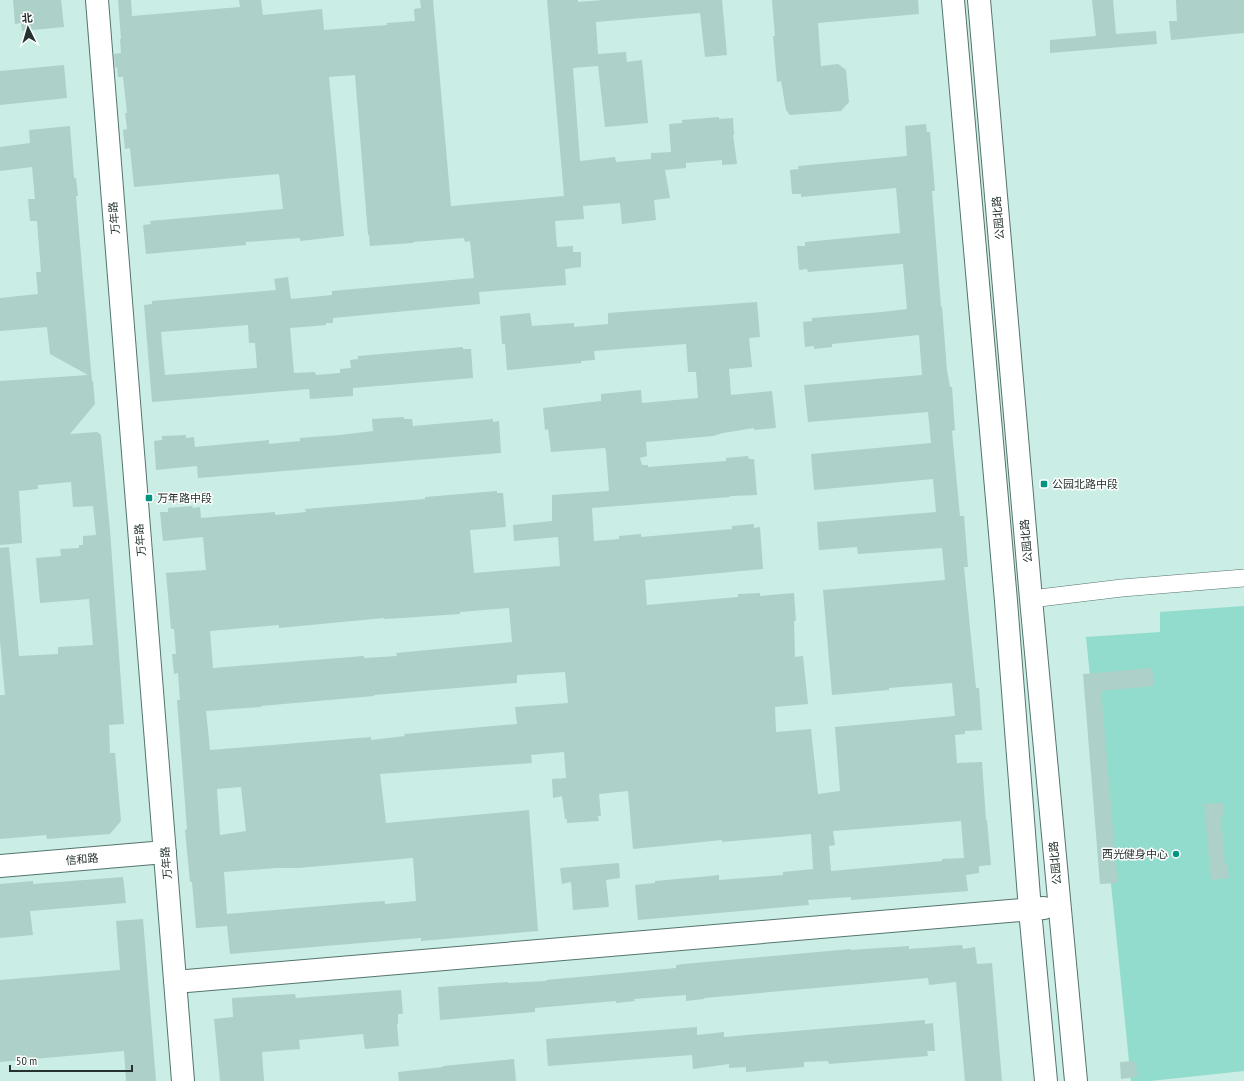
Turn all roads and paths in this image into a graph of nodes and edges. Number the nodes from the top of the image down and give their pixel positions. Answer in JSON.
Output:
{"nodes":[{"id":1,"x":96,"y":0,"type":"edge"},
{"id":2,"x":953,"y":0,"type":"edge"},
{"id":3,"x":979,"y":0,"type":"edge"},
{"id":4,"x":1244,"y":578,"type":"edge"},
{"id":5,"x":1031,"y":599,"type":"junction"},
{"id":6,"x":165,"y":852,"type":"junction"},
{"id":7,"x":0,"y":866,"type":"edge"},
{"id":8,"x":1060,"y":907,"type":"junction"},
{"id":9,"x":1030,"y":910,"type":"junction"},
{"id":10,"x":175,"y":982,"type":"junction"},
{"id":11,"x":183,"y":1081,"type":"edge"},
{"id":12,"x":1046,"y":1081,"type":"edge"},
{"id":13,"x":1076,"y":1081,"type":"edge"}],
"edges":[{"from":1,"to":6,"type":"main road","name":"万年路"},
{"from":2,"to":9,"type":"main road"},
{"from":3,"to":5,"type":"main road","name":"公园北路"},
{"from":4,"to":5,"type":"street"},
{"from":5,"to":8,"type":"main road","name":"公园北路"},
{"from":6,"to":7,"type":"main road","name":"信和路"},
{"from":6,"to":10,"type":"main road","name":"万年路"},
{"from":8,"to":9,"type":"main road"},
{"from":8,"to":13,"type":"main road","name":"公园北路"},
{"from":9,"to":10,"type":"main road"},
{"from":9,"to":12,"type":"main road"},
{"from":10,"to":11,"type":"main road","name":"万年路"}]}
